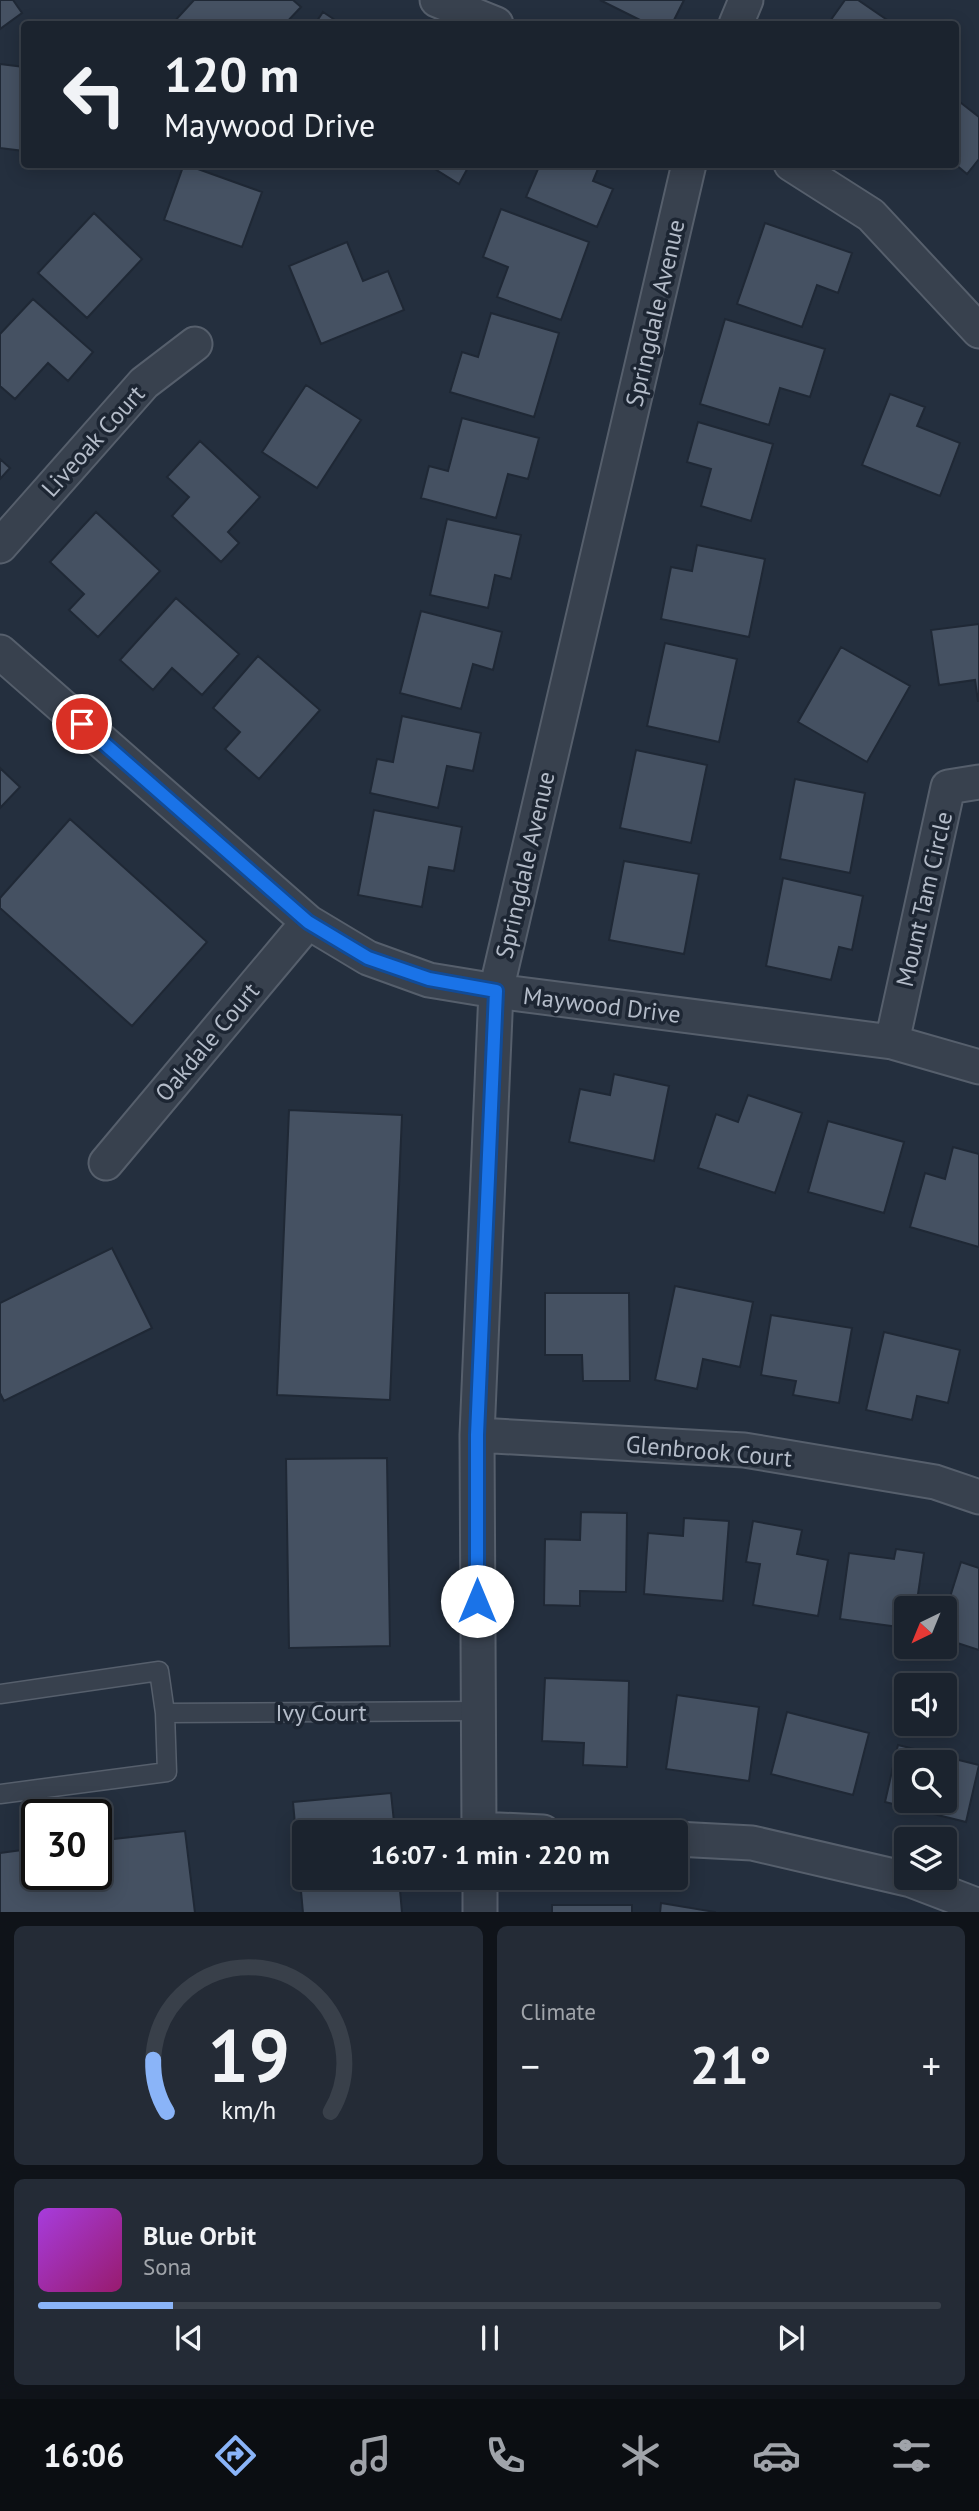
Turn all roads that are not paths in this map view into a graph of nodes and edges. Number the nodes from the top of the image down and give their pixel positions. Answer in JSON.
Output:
{"nodes":[{"id":1,"x":437,"y":0,"type":"edge"},
{"id":2,"x":746,"y":0,"type":"edge"},
{"id":3,"x":489,"y":21,"type":"edge"},
{"id":4,"x":737,"y":21,"type":"edge"},
{"id":5,"x":688,"y":168,"type":"edge"},
{"id":6,"x":796,"y":168,"type":"edge"},
{"id":7,"x":979,"y":331,"type":"edge"},
{"id":8,"x":195,"y":344,"type":"dead end"},
{"id":9,"x":0,"y":546,"type":"edge"},
{"id":10,"x":0,"y":652,"type":"edge"},
{"id":11,"x":979,"y":782,"type":"edge"},
{"id":12,"x":308,"y":922,"type":"junction"},
{"id":13,"x":496,"y":991,"type":"junction"},
{"id":14,"x":892,"y":1042,"type":"junction"},
{"id":15,"x":979,"y":1067,"type":"edge"},
{"id":16,"x":106,"y":1163,"type":"dead end"},
{"id":17,"x":477,"y":1435,"type":"junction"},
{"id":18,"x":979,"y":1497,"type":"edge"},
{"id":19,"x":0,"y":1694,"type":"edge"},
{"id":20,"x":478,"y":1711,"type":"junction"},
{"id":21,"x":165,"y":1713,"type":"junction"},
{"id":22,"x":0,"y":1794,"type":"edge"},
{"id":23,"x":479,"y":1820,"type":"edge"},
{"id":24,"x":688,"y":1840,"type":"edge"},
{"id":25,"x":480,"y":1890,"type":"edge"},
{"id":26,"x":979,"y":1906,"type":"edge"},
{"id":27,"x":480,"y":1912,"type":"edge"}],
"edges":[{"from":1,"to":3,"type":"street"},
{"from":2,"to":4,"type":"street"},
{"from":5,"to":13,"type":"street","name":"Springdale Avenue"},
{"from":6,"to":7,"type":"street"},
{"from":8,"to":9,"type":"street","name":"Liveoak Court"},
{"from":10,"to":12,"type":"street","name":"Maywood Drive"},
{"from":11,"to":14,"type":"street","name":"Mount Tam Circle"},
{"from":12,"to":13,"type":"street","name":"Maywood Drive"},
{"from":12,"to":16,"type":"street","name":"Oakdale Court"},
{"from":13,"to":14,"type":"street","name":"Maywood Drive"},
{"from":13,"to":17,"type":"street","name":"Springdale Avenue"},
{"from":14,"to":15,"type":"street","name":"Maywood Drive"},
{"from":17,"to":18,"type":"street","name":"Glenbrook Court"},
{"from":17,"to":20,"type":"street","name":"Springdale Avenue"},
{"from":19,"to":21,"type":"lane"},
{"from":20,"to":21,"type":"lane","name":"Ivy Court"},
{"from":20,"to":23,"type":"street","name":"Springdale Avenue"},
{"from":21,"to":22,"type":"lane"},
{"from":24,"to":26,"type":"street"},
{"from":25,"to":27,"type":"street"}]}
